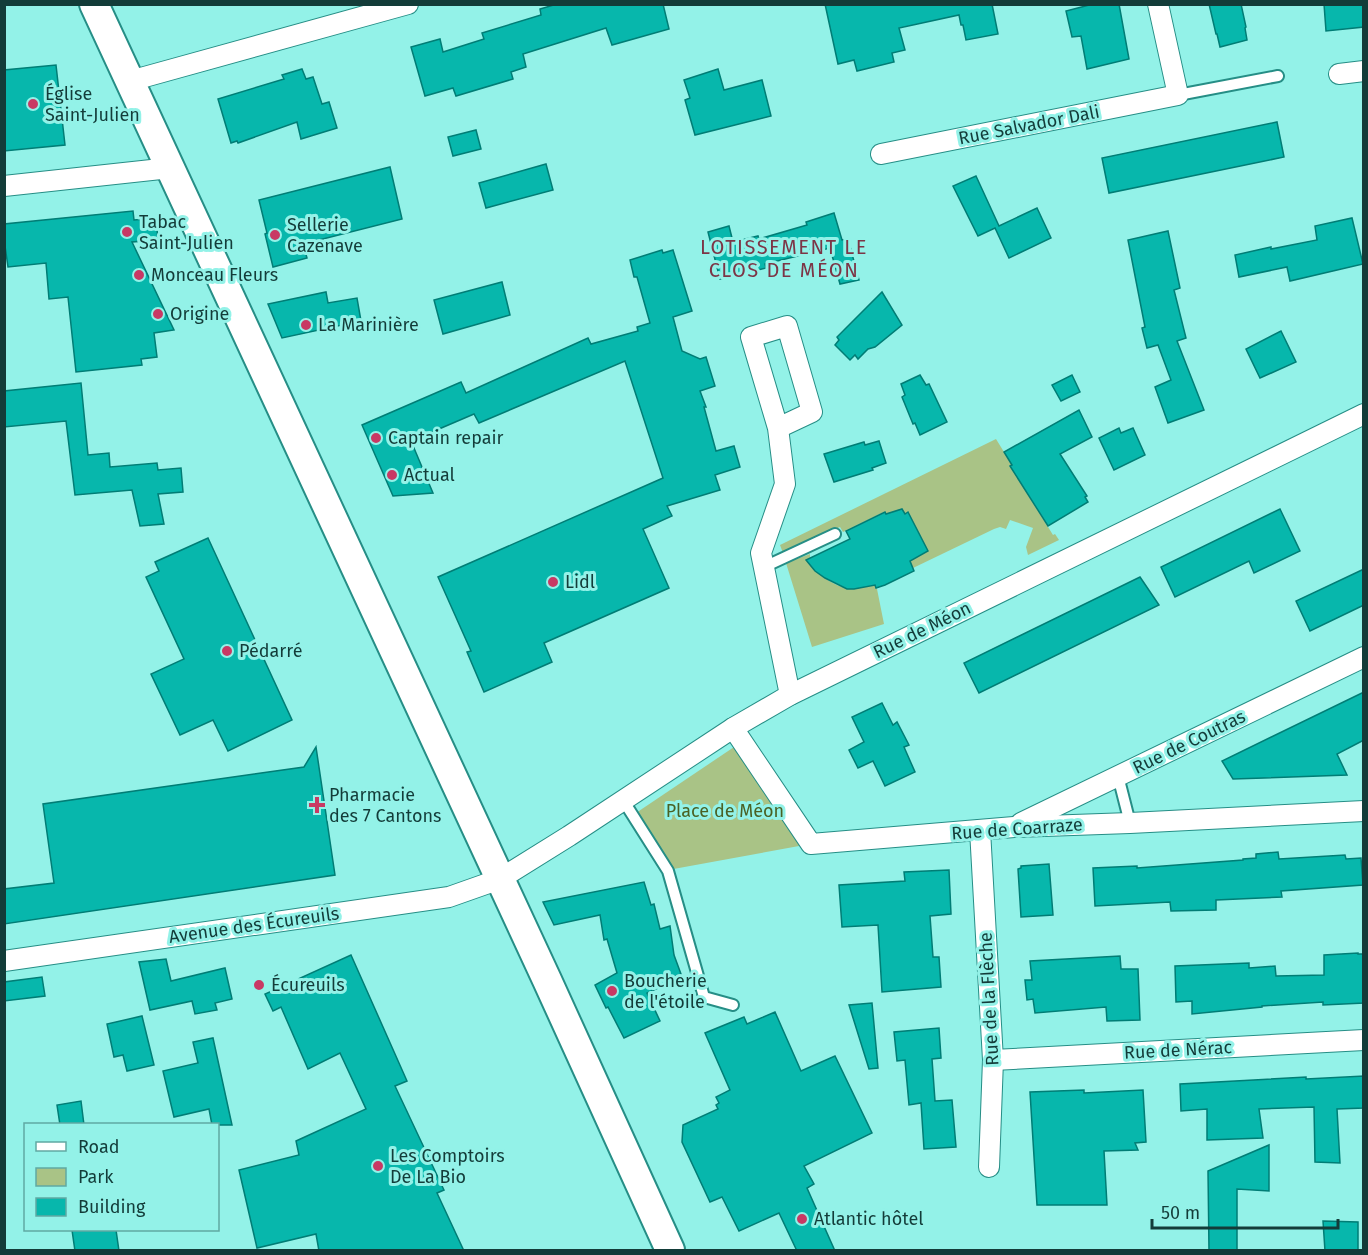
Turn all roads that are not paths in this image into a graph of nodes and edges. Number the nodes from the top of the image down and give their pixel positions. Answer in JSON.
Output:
{"nodes":[{"id":1,"x":94,"y":4,"type":"edge"},
{"id":2,"x":408,"y":4,"type":"edge"},
{"id":3,"x":1158,"y":4,"type":"edge"},
{"id":4,"x":348,"y":13,"type":"edge"},
{"id":5,"x":1364,"y":71,"type":"edge"},
{"id":6,"x":1339,"y":74,"type":"dead end"},
{"id":7,"x":1278,"y":76,"type":"dead end"},
{"id":8,"x":130,"y":81,"type":"junction"},
{"id":9,"x":1178,"y":95,"type":"junction"},
{"id":10,"x":881,"y":154,"type":"dead end"},
{"id":11,"x":170,"y":168,"type":"junction"},
{"id":12,"x":4,"y":186,"type":"edge"},
{"id":13,"x":1364,"y":414,"type":"edge"},
{"id":14,"x":778,"y":428,"type":"junction"},
{"id":15,"x":835,"y":534,"type":"dead end"},
{"id":16,"x":764,"y":567,"type":"junction"},
{"id":17,"x":1364,"y":657,"type":"edge"},
{"id":18,"x":790,"y":695,"type":"junction"},
{"id":19,"x":733,"y":728,"type":"junction"},
{"id":20,"x":1118,"y":776,"type":"junction"},
{"id":21,"x":623,"y":800,"type":"junction"},
{"id":22,"x":1364,"y":811,"type":"edge"},
{"id":23,"x":1130,"y":823,"type":"junction"},
{"id":24,"x":1014,"y":827,"type":"junction"},
{"id":25,"x":980,"y":830,"type":"junction"},
{"id":26,"x":500,"y":879,"type":"junction"},
{"id":27,"x":4,"y":961,"type":"edge"},
{"id":28,"x":733,"y":1005,"type":"dead end"},
{"id":29,"x":1364,"y":1040,"type":"edge"},
{"id":30,"x":993,"y":1060,"type":"junction"},
{"id":31,"x":989,"y":1167,"type":"dead end"},
{"id":32,"x":670,"y":1251,"type":"edge"}],
"edges":[{"from":1,"to":8,"type":"main road"},
{"from":2,"to":4,"type":"street"},
{"from":3,"to":9,"type":"street"},
{"from":4,"to":8,"type":"street"},
{"from":5,"to":6,"type":"street"},
{"from":7,"to":9,"type":"lane"},
{"from":8,"to":11,"type":"main road"},
{"from":9,"to":10,"type":"street","name":"Rue Salvador Dali"},
{"from":11,"to":12,"type":"street"},
{"from":11,"to":26,"type":"main road"},
{"from":13,"to":18,"type":"street","name":"Rue de Méon"},
{"from":14,"to":14,"type":"street"},
{"from":14,"to":16,"type":"street"},
{"from":15,"to":16,"type":"lane"},
{"from":16,"to":18,"type":"street"},
{"from":17,"to":20,"type":"street","name":"Rue de Coutras"},
{"from":18,"to":19,"type":"street","name":"Rue de Méon"},
{"from":19,"to":21,"type":"street","name":"Rue de Méon"},
{"from":19,"to":25,"type":"street","name":"Rue de Coarraze"},
{"from":20,"to":23,"type":"lane"},
{"from":20,"to":24,"type":"street","name":"Rue de Coutras"},
{"from":21,"to":26,"type":"street","name":"Rue de Méon"},
{"from":21,"to":28,"type":"lane"},
{"from":22,"to":23,"type":"street","name":"Rue de Coarraze"},
{"from":23,"to":24,"type":"street","name":"Rue de Coarraze"},
{"from":24,"to":25,"type":"street","name":"Rue de Coarraze"},
{"from":25,"to":30,"type":"street","name":"Rue de la Flèche"},
{"from":26,"to":27,"type":"street","name":"Avenue des Écureuils"},
{"from":26,"to":32,"type":"main road"},
{"from":29,"to":30,"type":"street","name":"Rue de Nérac"},
{"from":30,"to":31,"type":"street","name":"Rue de la Flèche"}]}
